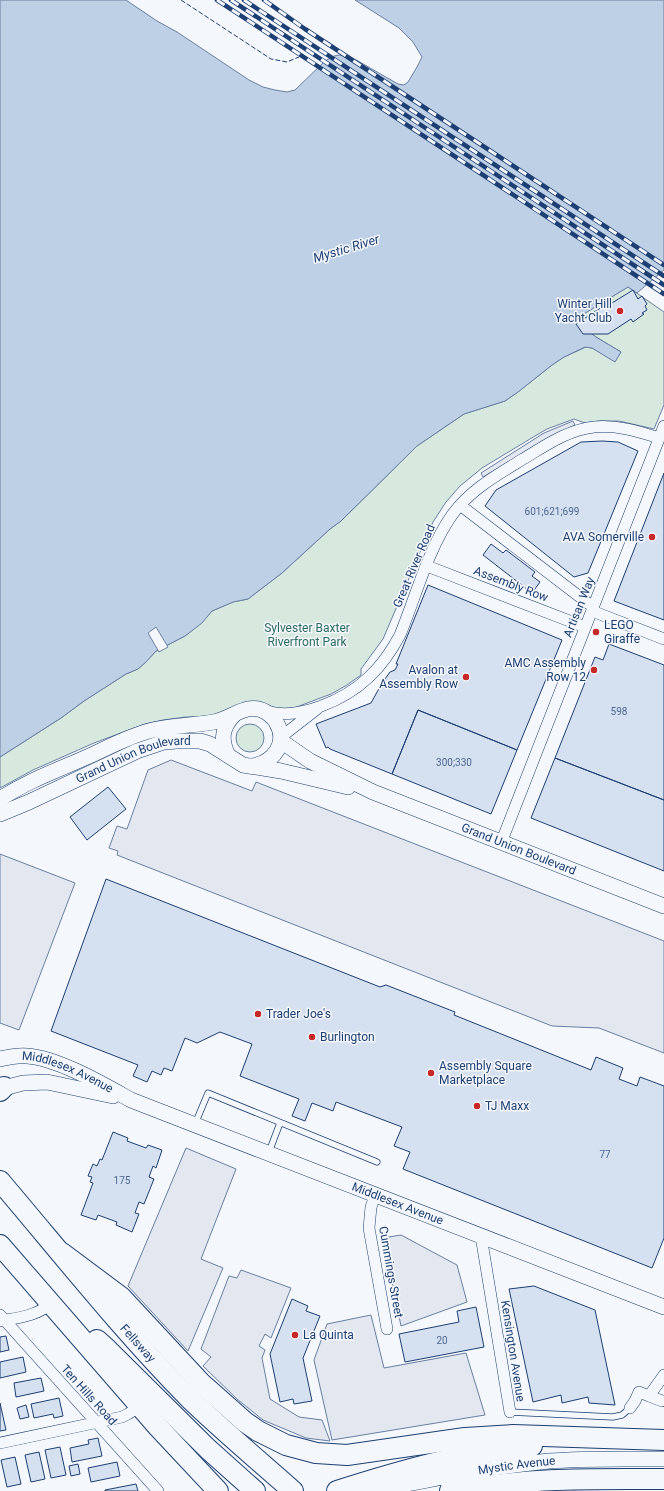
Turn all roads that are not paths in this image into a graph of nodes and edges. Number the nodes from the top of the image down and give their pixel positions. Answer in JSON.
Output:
{"nodes":[{"id":1,"x":664,"y":426,"type":"edge"},
{"id":2,"x":659,"y":438,"type":"junction"},
{"id":3,"x":460,"y":505,"type":"junction"},
{"id":4,"x":427,"y":566,"type":"junction"},
{"id":5,"x":592,"y":609,"type":"junction"},
{"id":6,"x":585,"y":627,"type":"junction"},
{"id":7,"x":664,"y":639,"type":"edge"},
{"id":8,"x":321,"y":706,"type":"junction"},
{"id":9,"x":264,"y":711,"type":"junction"},
{"id":10,"x":234,"y":715,"type":"junction"},
{"id":11,"x":281,"y":739,"type":"junction"},
{"id":12,"x":228,"y":754,"type":"junction"},
{"id":13,"x":252,"y":766,"type":"junction"},
{"id":14,"x":373,"y":792,"type":"junction"},
{"id":15,"x":0,"y":799,"type":"edge"},
{"id":16,"x":0,"y":814,"type":"edge"},
{"id":17,"x":500,"y":843,"type":"junction"},
{"id":18,"x":664,"y":906,"type":"edge"},
{"id":19,"x":0,"y":1059,"type":"edge"},
{"id":20,"x":2,"y":1089,"type":"edge"},
{"id":21,"x":131,"y":1100,"type":"junction"},
{"id":22,"x":280,"y":1122,"type":"junction"},
{"id":23,"x":195,"y":1125,"type":"junction"},
{"id":24,"x":268,"y":1154,"type":"junction"},
{"id":25,"x":378,"y":1162,"type":"dead end"},
{"id":26,"x":0,"y":1181,"type":"edge"},
{"id":27,"x":374,"y":1196,"type":"junction"},
{"id":28,"x":481,"y":1236,"type":"junction"},
{"id":29,"x":0,"y":1245,"type":"edge"},
{"id":30,"x":62,"y":1253,"type":"junction"},
{"id":31,"x":50,"y":1303,"type":"junction"},
{"id":32,"x":664,"y":1307,"type":"edge"},
{"id":33,"x":1,"y":1319,"type":"edge"},
{"id":34,"x":388,"y":1329,"type":"dead end"},
{"id":35,"x":664,"y":1375,"type":"edge"},
{"id":36,"x":649,"y":1396,"type":"junction"},
{"id":37,"x":663,"y":1402,"type":"edge"},
{"id":38,"x":140,"y":1406,"type":"junction"},
{"id":39,"x":630,"y":1408,"type":"joint"},
{"id":40,"x":510,"y":1412,"type":"joint"},
{"id":41,"x":96,"y":1423,"type":"junction"},
{"id":42,"x":634,"y":1439,"type":"junction"},
{"id":43,"x":664,"y":1440,"type":"edge"},
{"id":44,"x":0,"y":1443,"type":"edge"},
{"id":45,"x":664,"y":1459,"type":"edge"},
{"id":46,"x":664,"y":1479,"type":"edge"},
{"id":47,"x":461,"y":1482,"type":"edge"},
{"id":48,"x":206,"y":1483,"type":"edge"},
{"id":49,"x":158,"y":1491,"type":"edge"},
{"id":50,"x":218,"y":1491,"type":"edge"},
{"id":51,"x":256,"y":1491,"type":"edge"},
{"id":52,"x":293,"y":1491,"type":"edge"},
{"id":53,"x":337,"y":1491,"type":"edge"},
{"id":54,"x":372,"y":1491,"type":"edge"},
{"id":55,"x":450,"y":1491,"type":"edge"}],
"edges":[{"from":1,"to":2,"type":"street","name":"Artisan Way"},
{"from":2,"to":3,"type":"street","name":"Great River Road"},
{"from":2,"to":5,"type":"street","name":"Artisan Way"},
{"from":3,"to":4,"type":"street","name":"Great River Road"},
{"from":3,"to":5,"type":"street","name":"Assembly Row"},
{"from":4,"to":6,"type":"street","name":"Assembly Row"},
{"from":4,"to":8,"type":"street","name":"Great River Road"},
{"from":5,"to":6,"type":"street","name":"Artisan Way"},
{"from":5,"to":7,"type":"street","name":"Assembly Row"},
{"from":6,"to":17,"type":"street","name":"Artisan Way"},
{"from":8,"to":9,"type":"street","name":"Great River Road"},
{"from":8,"to":11,"type":"street","name":"Great River Road"},
{"from":9,"to":10,"type":"street","name":"Grand Union Boulevard"},
{"from":9,"to":11,"type":"street"},
{"from":10,"to":12,"type":"street"},
{"from":10,"to":15,"type":"street","name":"Grand Union Boulevard"},
{"from":11,"to":13,"type":"street"},
{"from":11,"to":14,"type":"street","name":"Grand Union Boulevard"},
{"from":12,"to":13,"type":"street"},
{"from":12,"to":16,"type":"street","name":"Grand Union Boulevard"},
{"from":13,"to":14,"type":"street","name":"Grand Union Boulevard"},
{"from":14,"to":17,"type":"street","name":"Grand Union Boulevard"},
{"from":17,"to":18,"type":"street","name":"Grand Union Boulevard"},
{"from":19,"to":21,"type":"street","name":"Middlesex Avenue"},
{"from":20,"to":21,"type":"street","name":"Middlesex Avenue"},
{"from":21,"to":23,"type":"street","name":"Middlesex Avenue"},
{"from":22,"to":23,"type":"lane"},
{"from":22,"to":24,"type":"lane"},
{"from":22,"to":25,"type":"lane"},
{"from":23,"to":24,"type":"street","name":"Middlesex Avenue"},
{"from":24,"to":27,"type":"street","name":"Middlesex Avenue"},
{"from":26,"to":30,"type":"highway","name":"Fellsway"},
{"from":27,"to":28,"type":"street","name":"Middlesex Avenue"},
{"from":27,"to":34,"type":"street","name":"Cummings Street"},
{"from":28,"to":32,"type":"street","name":"Middlesex Avenue"},
{"from":28,"to":40,"type":"street","name":"Kensington Avenue"},
{"from":29,"to":31,"type":"highway"},
{"from":30,"to":42,"type":"highway"},
{"from":30,"to":52,"type":"highway","name":"Fellsway"},
{"from":31,"to":33,"type":"street"},
{"from":31,"to":38,"type":"highway"},
{"from":31,"to":51,"type":"highway"},
{"from":33,"to":41,"type":"street","name":"Ten Hills Road"},
{"from":35,"to":36,"type":"street"},
{"from":36,"to":37,"type":"street"},
{"from":36,"to":39,"type":"street","name":"Kensington Avenue"},
{"from":38,"to":41,"type":"street"},
{"from":38,"to":48,"type":"highway"},
{"from":39,"to":40,"type":"lane","name":"Kensington Avenue"},
{"from":41,"to":44,"type":"street"},
{"from":41,"to":49,"type":"street","name":"Ten Hills Road"},
{"from":42,"to":43,"type":"highway"},
{"from":42,"to":53,"type":"highway"},
{"from":45,"to":47,"type":"street","name":"Mystic Avenue"},
{"from":46,"to":47,"type":"highway"},
{"from":47,"to":54,"type":"street","name":"Mystic Avenue"},
{"from":47,"to":55,"type":"highway"},
{"from":48,"to":50,"type":"highway"}]}
